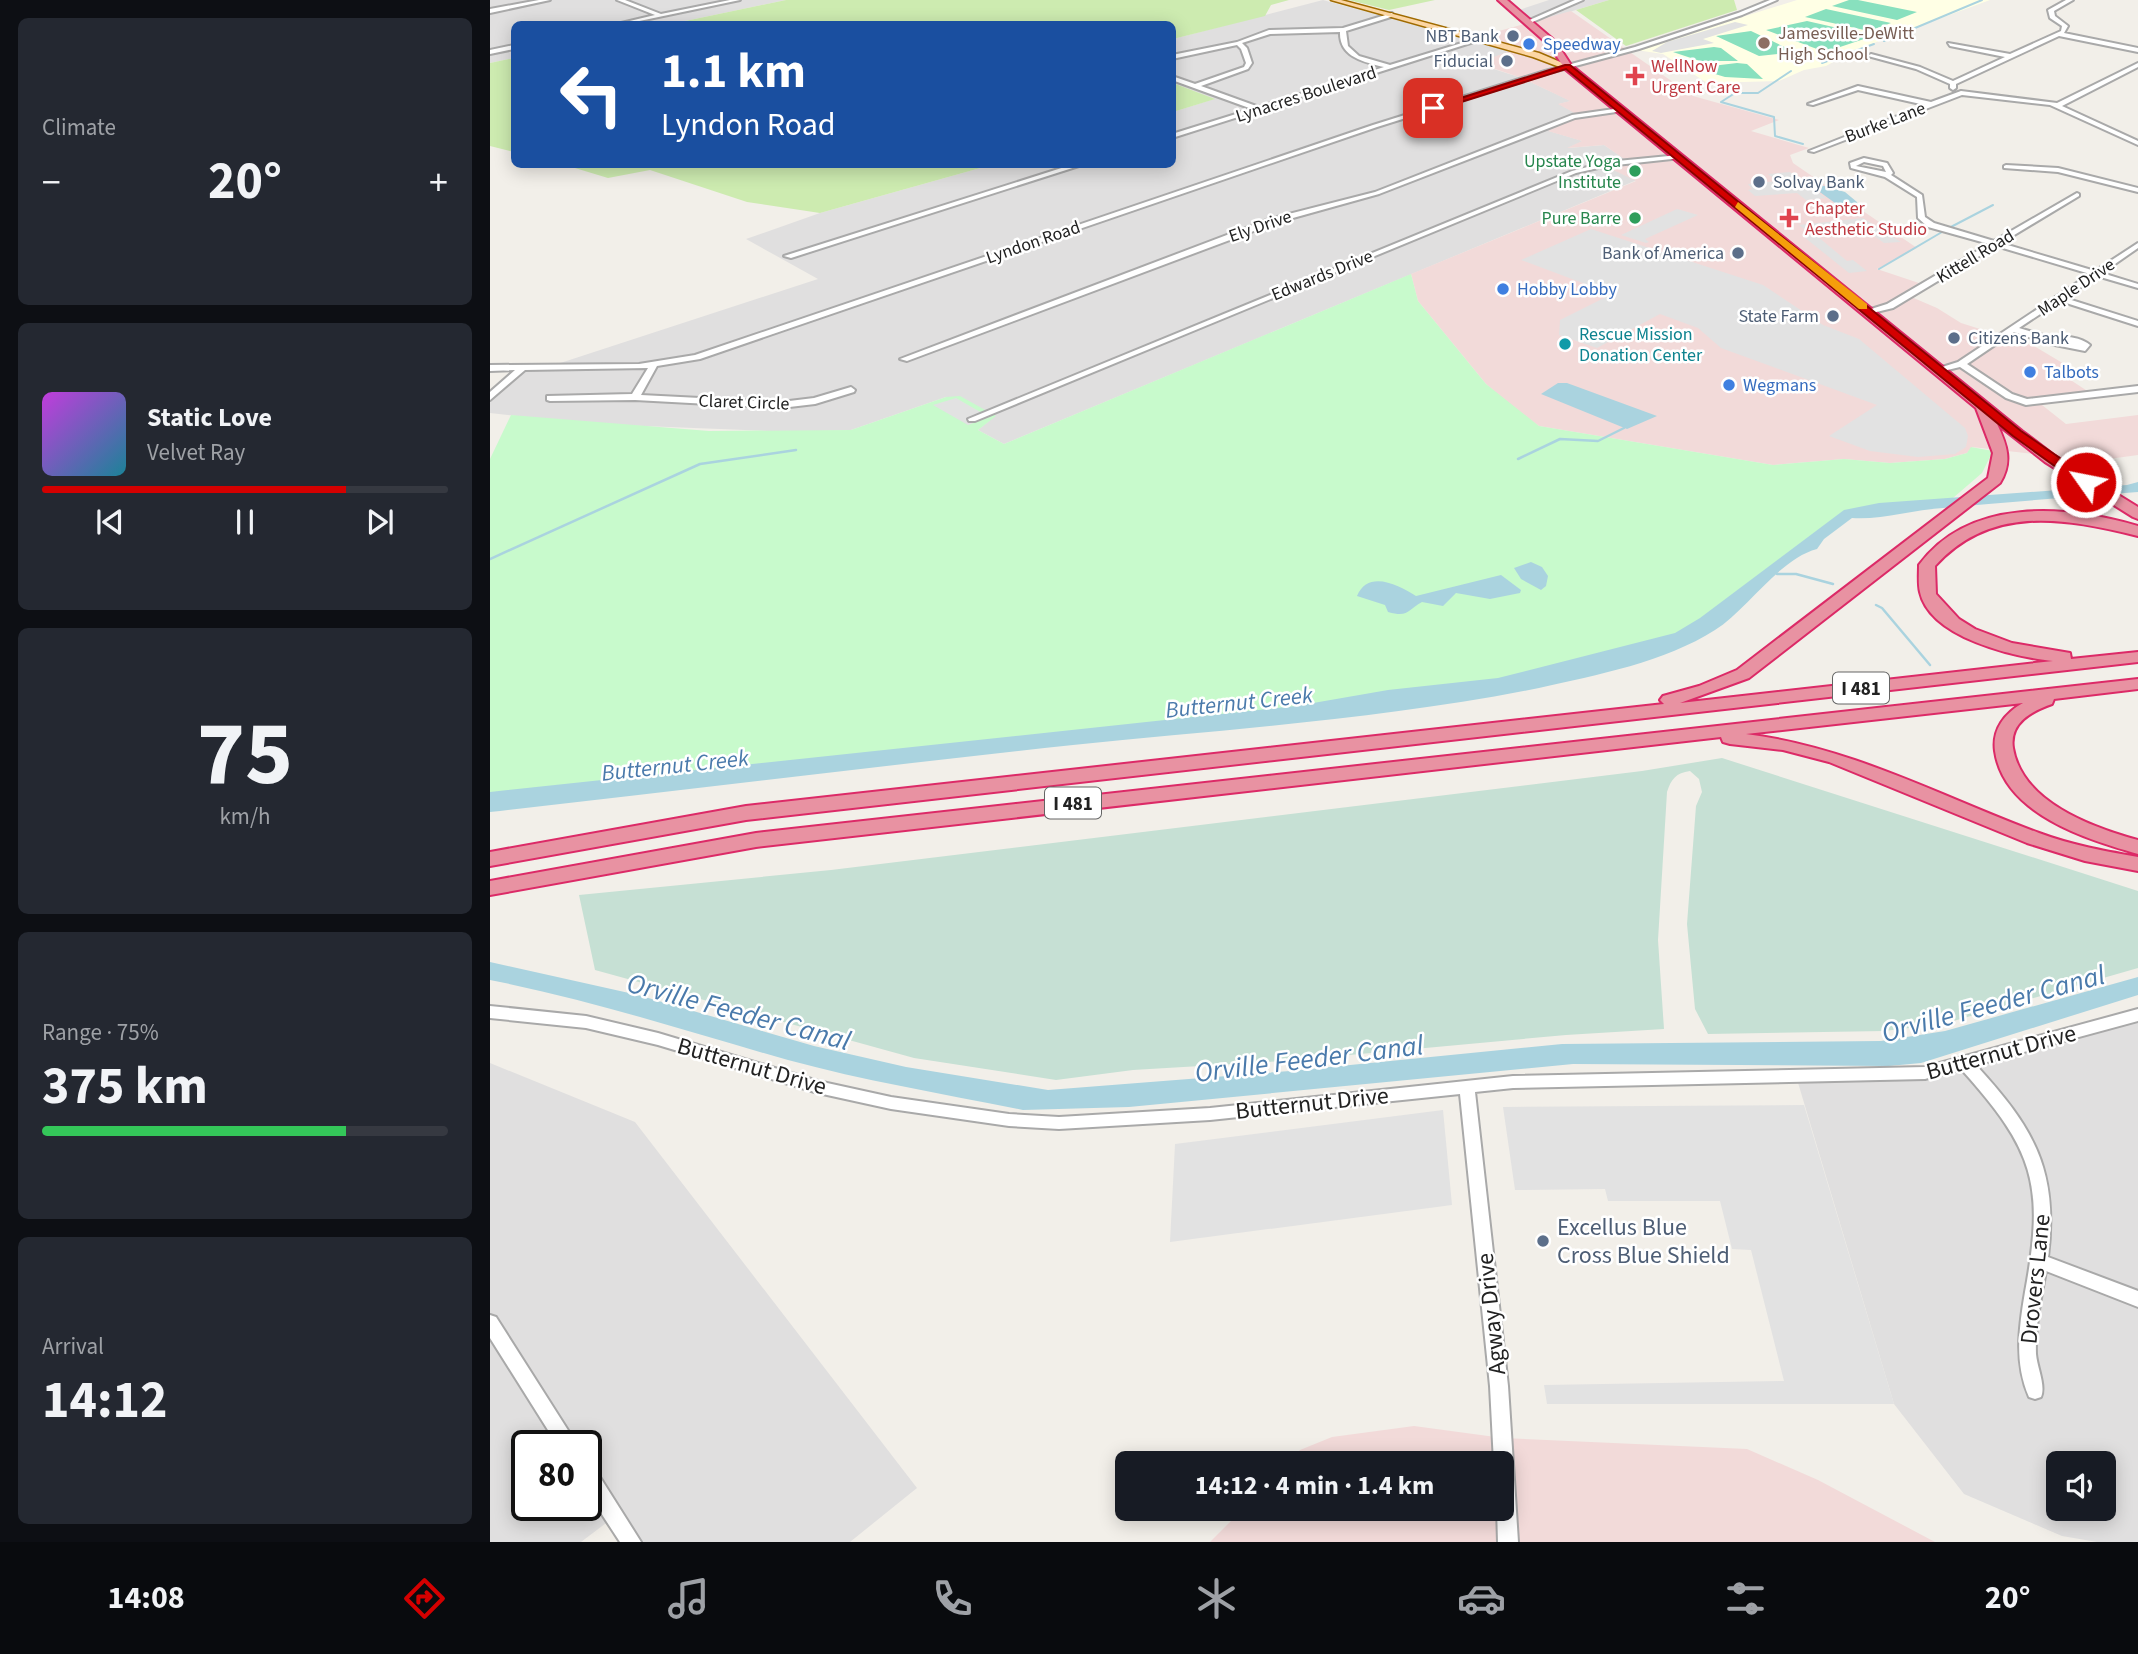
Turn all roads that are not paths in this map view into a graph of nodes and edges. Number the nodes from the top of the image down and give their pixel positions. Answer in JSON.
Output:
{"nodes":[{"id":1,"x":547,"y":0,"type":"edge"},
{"id":2,"x":640,"y":0,"type":"edge"},
{"id":3,"x":737,"y":0,"type":"edge"},
{"id":4,"x":1334,"y":0,"type":"edge"},
{"id":5,"x":1502,"y":0,"type":"edge"},
{"id":6,"x":1580,"y":0,"type":"edge"},
{"id":7,"x":1774,"y":0,"type":"edge"},
{"id":8,"x":2070,"y":0,"type":"edge"},
{"id":9,"x":624,"y":1,"type":"edge"},
{"id":10,"x":490,"y":11,"type":"edge"},
{"id":11,"x":661,"y":16,"type":"junction"},
{"id":12,"x":1392,"y":16,"type":"junction"},
{"id":13,"x":635,"y":21,"type":"edge"},
{"id":14,"x":1528,"y":22,"type":"junction"},
{"id":15,"x":1343,"y":30,"type":"junction"},
{"id":16,"x":2059,"y":34,"type":"junction"},
{"id":17,"x":1480,"y":39,"type":"junction"},
{"id":18,"x":1238,"y":43,"type":"junction"},
{"id":19,"x":1950,"y":44,"type":"dead end"},
{"id":20,"x":511,"y":48,"type":"edge"},
{"id":21,"x":2138,"y":50,"type":"edge"},
{"id":22,"x":490,"y":52,"type":"edge"},
{"id":23,"x":1176,"y":56,"type":"edge"},
{"id":24,"x":1871,"y":56,"type":"dead end"},
{"id":25,"x":2010,"y":56,"type":"junction"},
{"id":26,"x":2138,"y":65,"type":"edge"},
{"id":27,"x":1567,"y":66,"type":"junction"},
{"id":28,"x":1391,"y":67,"type":"junction"},
{"id":29,"x":1176,"y":79,"type":"edge"},
{"id":30,"x":1953,"y":83,"type":"junction"},
{"id":31,"x":1195,"y":86,"type":"junction"},
{"id":32,"x":1958,"y":93,"type":"junction"},
{"id":33,"x":1811,"y":104,"type":"dead end"},
{"id":34,"x":1930,"y":104,"type":"junction"},
{"id":35,"x":2058,"y":105,"type":"junction"},
{"id":36,"x":1259,"y":109,"type":"junction"},
{"id":37,"x":1621,"y":110,"type":"junction"},
{"id":38,"x":1176,"y":135,"type":"edge"},
{"id":39,"x":2138,"y":142,"type":"edge"},
{"id":40,"x":1812,"y":150,"type":"dead end"},
{"id":41,"x":1679,"y":158,"type":"junction"},
{"id":42,"x":2006,"y":167,"type":"dead end"},
{"id":43,"x":1069,"y":168,"type":"edge"},
{"id":44,"x":1886,"y":175,"type":"junction"},
{"id":45,"x":2138,"y":190,"type":"edge"},
{"id":46,"x":2077,"y":195,"type":"dead end"},
{"id":47,"x":1993,"y":245,"type":"junction"},
{"id":48,"x":2138,"y":245,"type":"edge"},
{"id":49,"x":788,"y":256,"type":"dead end"},
{"id":50,"x":1315,"y":266,"type":"dead end"},
{"id":51,"x":1331,"y":272,"type":"junction"},
{"id":52,"x":2094,"y":274,"type":"junction"},
{"id":53,"x":2138,"y":286,"type":"edge"},
{"id":54,"x":2058,"y":298,"type":"junction"},
{"id":55,"x":1871,"y":313,"type":"junction"},
{"id":56,"x":2138,"y":324,"type":"edge"},
{"id":57,"x":2013,"y":329,"type":"junction"},
{"id":58,"x":2053,"y":341,"type":"dead end"},
{"id":59,"x":904,"y":359,"type":"dead end"},
{"id":60,"x":1961,"y":364,"type":"junction"},
{"id":61,"x":653,"y":366,"type":"junction"},
{"id":62,"x":490,"y":369,"type":"edge"},
{"id":63,"x":521,"y":370,"type":"junction"},
{"id":64,"x":1942,"y":370,"type":"junction"},
{"id":65,"x":2138,"y":389,"type":"edge"},
{"id":66,"x":850,"y":390,"type":"dead end"},
{"id":67,"x":490,"y":397,"type":"edge"},
{"id":68,"x":550,"y":397,"type":"dead end"},
{"id":69,"x":635,"y":397,"type":"junction"},
{"id":70,"x":1978,"y":402,"type":"junction"},
{"id":71,"x":972,"y":419,"type":"dead end"},
{"id":72,"x":2112,"y":499,"type":"junction"},
{"id":73,"x":2138,"y":505,"type":"edge"},
{"id":74,"x":2138,"y":514,"type":"edge"},
{"id":75,"x":2138,"y":531,"type":"edge"},
{"id":76,"x":2135,"y":657,"type":"edge"},
{"id":77,"x":2138,"y":684,"type":"edge"},
{"id":78,"x":2109,"y":687,"type":"junction"},
{"id":79,"x":1591,"y":717,"type":"junction"},
{"id":80,"x":1659,"y":738,"type":"junction"},
{"id":81,"x":2138,"y":847,"type":"edge"},
{"id":82,"x":490,"y":859,"type":"edge"},
{"id":83,"x":2138,"y":864,"type":"edge"},
{"id":84,"x":490,"y":888,"type":"edge"},
{"id":85,"x":490,"y":1012,"type":"edge"},
{"id":86,"x":2138,"y":1015,"type":"edge"},
{"id":87,"x":1966,"y":1065,"type":"junction"},
{"id":88,"x":1467,"y":1087,"type":"junction"},
{"id":89,"x":2040,"y":1261,"type":"junction"},
{"id":90,"x":2138,"y":1299,"type":"edge"},
{"id":91,"x":490,"y":1323,"type":"edge"},
{"id":92,"x":2035,"y":1391,"type":"dead end"},
{"id":93,"x":559,"y":1430,"type":"edge"},
{"id":94,"x":602,"y":1498,"type":"edge"},
{"id":95,"x":631,"y":1542,"type":"edge"},
{"id":96,"x":1508,"y":1542,"type":"edge"}],
"edges":[{"from":1,"to":10,"type":"street"},
{"from":2,"to":9,"type":"street"},
{"from":3,"to":11,"type":"street"},
{"from":4,"to":12,"type":"main road"},
{"from":5,"to":14,"type":"highway"},
{"from":6,"to":14,"type":"street"},
{"from":7,"to":27,"type":"street","name":"Lyndon Road"},
{"from":8,"to":16,"type":"street"},
{"from":9,"to":11,"type":"street"},
{"from":11,"to":13,"type":"street"},
{"from":12,"to":15,"type":"street"},
{"from":12,"to":17,"type":"main road"},
{"from":14,"to":27,"type":"highway"},
{"from":15,"to":18,"type":"street"},
{"from":15,"to":28,"type":"street"},
{"from":16,"to":21,"type":"street"},
{"from":16,"to":25,"type":"street"},
{"from":17,"to":27,"type":"main road"},
{"from":17,"to":28,"type":"street","name":"Lynacres Boulevard"},
{"from":18,"to":23,"type":"street"},
{"from":18,"to":31,"type":"street"},
{"from":19,"to":25,"type":"street"},
{"from":20,"to":22,"type":"street"},
{"from":24,"to":30,"type":"street"},
{"from":25,"to":30,"type":"street"},
{"from":26,"to":35,"type":"street"},
{"from":27,"to":37,"type":"highway"},
{"from":27,"to":61,"type":"street","name":"Lyndon Road"},
{"from":28,"to":36,"type":"street","name":"Lynacres Boulevard"},
{"from":29,"to":31,"type":"street"},
{"from":30,"to":32,"type":"street"},
{"from":31,"to":36,"type":"street"},
{"from":32,"to":34,"type":"street","name":"Burke Lane"},
{"from":32,"to":35,"type":"street"},
{"from":33,"to":34,"type":"street"},
{"from":34,"to":40,"type":"street","name":"Burke Lane"},
{"from":35,"to":39,"type":"street"},
{"from":36,"to":38,"type":"street","name":"Lynacres Boulevard"},
{"from":37,"to":41,"type":"highway"},
{"from":37,"to":59,"type":"street","name":"Ely Drive"},
{"from":41,"to":51,"type":"street","name":"Edwards Drive"},
{"from":41,"to":55,"type":"highway"},
{"from":42,"to":45,"type":"street"},
{"from":43,"to":49,"type":"street"},
{"from":44,"to":44,"type":"street"},
{"from":44,"to":47,"type":"street"},
{"from":46,"to":47,"type":"street","name":"Kittell Road"},
{"from":47,"to":52,"type":"street"},
{"from":47,"to":55,"type":"street","name":"Kittell Road"},
{"from":48,"to":52,"type":"street","name":"Maple Drive"},
{"from":50,"to":51,"type":"street"},
{"from":51,"to":71,"type":"street","name":"Edwards Drive"},
{"from":52,"to":53,"type":"street"},
{"from":52,"to":54,"type":"street","name":"Maple Drive"},
{"from":54,"to":56,"type":"street"},
{"from":54,"to":57,"type":"street","name":"Maple Drive"},
{"from":55,"to":64,"type":"highway"},
{"from":57,"to":58,"type":"street"},
{"from":57,"to":60,"type":"street","name":"Maple Drive"},
{"from":60,"to":64,"type":"street","name":"Maple Drive"},
{"from":60,"to":65,"type":"street"},
{"from":61,"to":63,"type":"street","name":"Lyndon Road"},
{"from":61,"to":69,"type":"street"},
{"from":62,"to":63,"type":"street","name":"Lyndon Road"},
{"from":63,"to":67,"type":"street"},
{"from":64,"to":70,"type":"highway"},
{"from":66,"to":69,"type":"street","name":"Claret Circle"},
{"from":68,"to":69,"type":"street","name":"Claret Circle"},
{"from":70,"to":72,"type":"highway"},
{"from":70,"to":79,"type":"highway"},
{"from":72,"to":73,"type":"highway"},
{"from":72,"to":74,"type":"highway"},
{"from":75,"to":76,"type":"highway"},
{"from":76,"to":79,"type":"highway","number":"I 481"},
{"from":77,"to":78,"type":"highway","number":"I 481"},
{"from":78,"to":80,"type":"highway","number":"I 481"},
{"from":78,"to":81,"type":"highway"},
{"from":79,"to":82,"type":"highway","number":"I 481"},
{"from":80,"to":83,"type":"highway"},
{"from":80,"to":84,"type":"highway","number":"I 481"},
{"from":85,"to":88,"type":"street","name":"Butternut Drive"},
{"from":86,"to":87,"type":"street","name":"Butternut Drive"},
{"from":87,"to":88,"type":"street","name":"Butternut Drive"},
{"from":87,"to":89,"type":"street","name":"Drovers Lane"},
{"from":88,"to":96,"type":"street","name":"Agway Drive"},
{"from":89,"to":90,"type":"street"},
{"from":89,"to":92,"type":"street","name":"Drovers Lane"},
{"from":91,"to":93,"type":"street"},
{"from":94,"to":95,"type":"street"}]}
